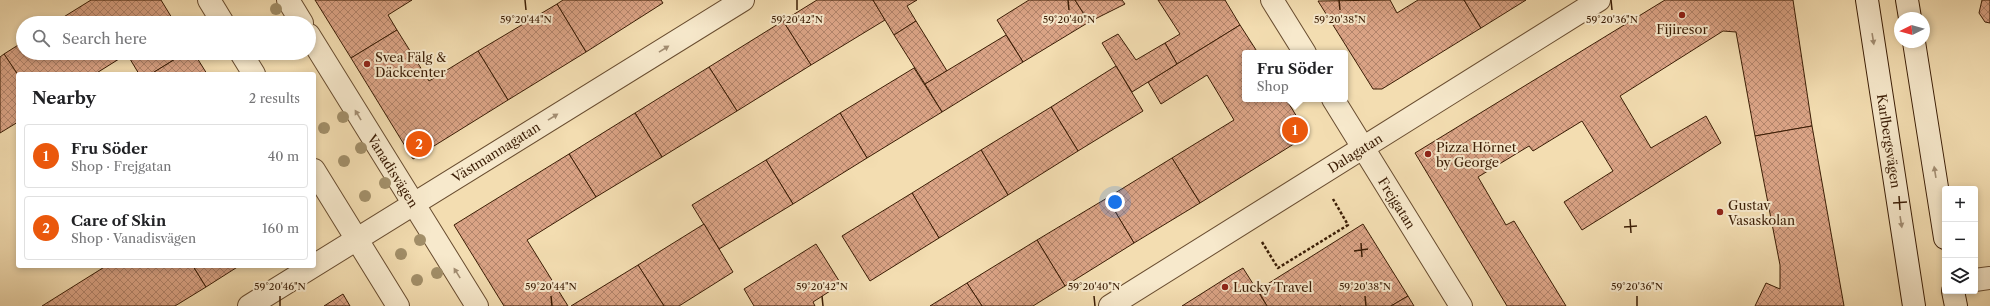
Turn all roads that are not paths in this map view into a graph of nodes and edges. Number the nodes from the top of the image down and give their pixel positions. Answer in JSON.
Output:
{"nodes":[{"id":1,"x":209,"y":0,"type":"edge"},
{"id":2,"x":288,"y":0,"type":"edge"},
{"id":3,"x":743,"y":0,"type":"edge"},
{"id":4,"x":1272,"y":0,"type":"edge"},
{"id":5,"x":1599,"y":0,"type":"edge"},
{"id":6,"x":1867,"y":0,"type":"edge"},
{"id":7,"x":1907,"y":0,"type":"edge"},
{"id":8,"x":1909,"y":12,"type":"edge"},
{"id":9,"x":219,"y":16,"type":"edge"},
{"id":10,"x":298,"y":16,"type":"edge"},
{"id":11,"x":316,"y":46,"type":"edge"},
{"id":12,"x":1915,"y":48,"type":"edge"},
{"id":13,"x":1303,"y":50,"type":"edge"},
{"id":14,"x":245,"y":60,"type":"edge"},
{"id":15,"x":253,"y":72,"type":"edge"},
{"id":16,"x":1335,"y":102,"type":"edge"},
{"id":17,"x":1363,"y":148,"type":"junction"},
{"id":18,"x":316,"y":173,"type":"edge"},
{"id":19,"x":413,"y":203,"type":"junction"},
{"id":20,"x":1942,"y":222,"type":"edge"},
{"id":21,"x":357,"y":240,"type":"junction"},
{"id":22,"x":316,"y":265,"type":"edge"},
{"id":23,"x":311,"y":268,"type":"edge"},
{"id":24,"x":1990,"y":278,"type":"edge"},
{"id":25,"x":1978,"y":280,"type":"edge"},
{"id":26,"x":1954,"y":294,"type":"edge"},
{"id":27,"x":249,"y":306,"type":"edge"},
{"id":28,"x":398,"y":306,"type":"edge"},
{"id":29,"x":477,"y":306,"type":"edge"},
{"id":30,"x":1110,"y":306,"type":"edge"},
{"id":31,"x":1461,"y":306,"type":"edge"},
{"id":32,"x":1914,"y":306,"type":"edge"},
{"id":33,"x":1956,"y":306,"type":"edge"}],
"edges":[{"from":1,"to":9,"type":"street"},
{"from":2,"to":10,"type":"street"},
{"from":19,"to":3,"type":"street","name":"Västmannagatan","one_way":true},
{"from":4,"to":13,"type":"street"},
{"from":5,"to":17,"type":"street","name":"Dalagatan"},
{"from":6,"to":32,"type":"street","name":"Karlbergsvägen","one_way":true},
{"from":7,"to":8,"type":"street"},
{"from":19,"to":11,"type":"street","name":"Vanadisvägen","one_way":true},
{"from":20,"to":12,"type":"street","one_way":true},
{"from":14,"to":15,"type":"street"},
{"from":16,"to":17,"type":"street","name":"Frejgatan"},
{"from":17,"to":30,"type":"street","name":"Dalagatan"},
{"from":17,"to":31,"type":"street","name":"Frejgatan"},
{"from":18,"to":21,"type":"street"},
{"from":19,"to":21,"type":"street","name":"Västmannagatan"},
{"from":29,"to":19,"type":"street","name":"Vanadisvägen","one_way":true},
{"from":21,"to":22,"type":"street","name":"Västmannagatan"},
{"from":21,"to":28,"type":"street"},
{"from":23,"to":27,"type":"street","name":"Västmannagatan"},
{"from":24,"to":25,"type":"street"},
{"from":26,"to":33,"type":"street"}]}
